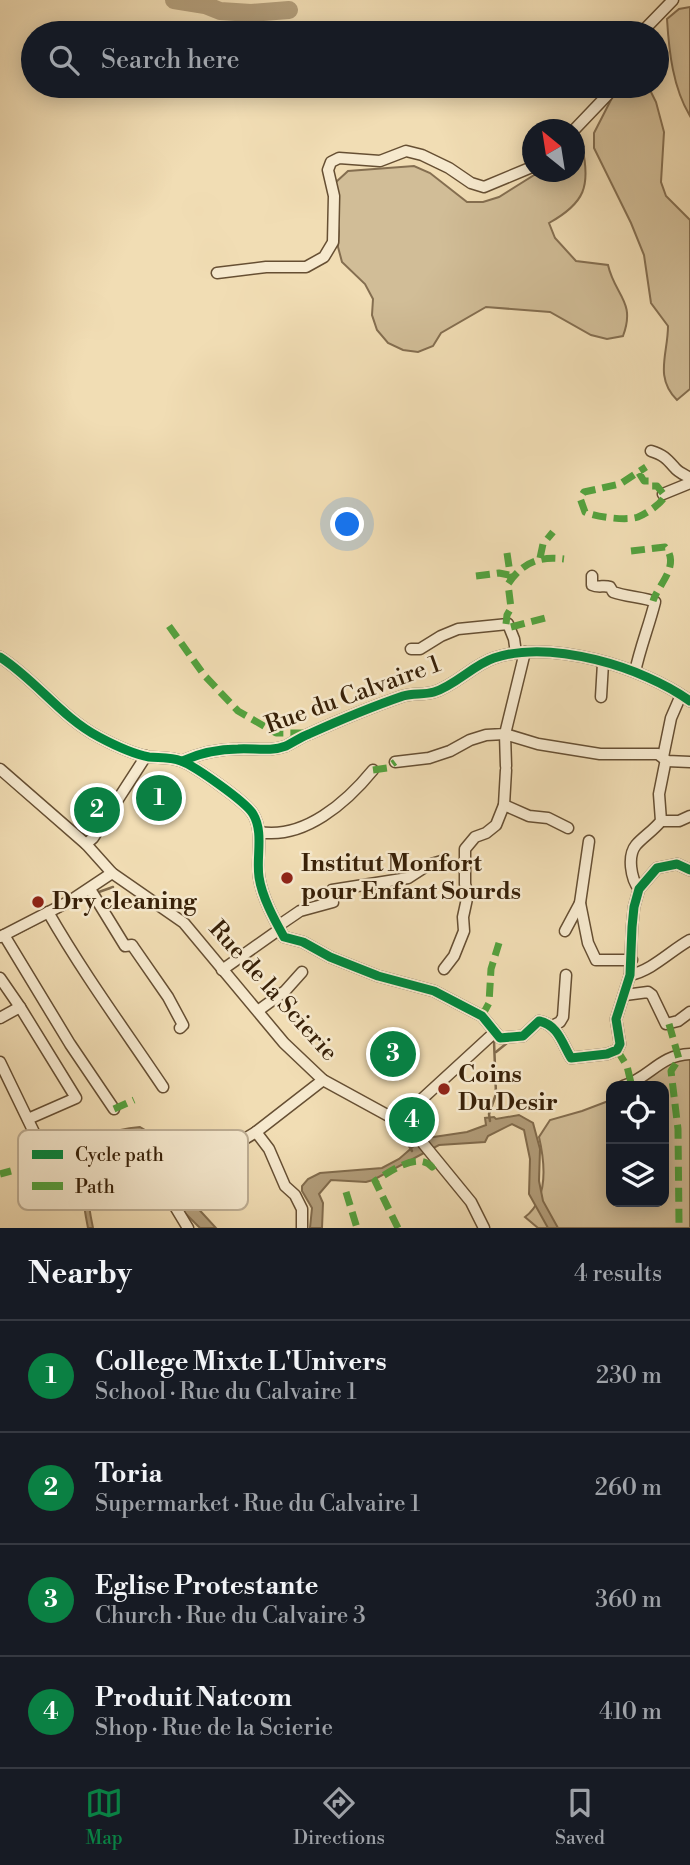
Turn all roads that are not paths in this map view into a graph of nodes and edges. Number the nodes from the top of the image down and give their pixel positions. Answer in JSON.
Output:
{"nodes":[{"id":1,"x":673,"y":0,"type":"edge"},
{"id":2,"x":653,"y":21,"type":"edge"},
{"id":3,"x":605,"y":98,"type":"edge"},
{"id":4,"x":585,"y":119,"type":"edge"},
{"id":5,"x":522,"y":171,"type":"edge"},
{"id":6,"x":217,"y":273,"type":"dead end"},
{"id":7,"x":651,"y":451,"type":"dead end"},
{"id":8,"x":690,"y":480,"type":"edge"},
{"id":9,"x":663,"y":494,"type":"dead end"},
{"id":10,"x":592,"y":576,"type":"dead end"},
{"id":11,"x":411,"y":649,"type":"dead end"},
{"id":12,"x":521,"y":653,"type":"junction"},
{"id":13,"x":0,"y":657,"type":"edge"},
{"id":14,"x":603,"y":663,"type":"junction"},
{"id":15,"x":635,"y":671,"type":"junction"},
{"id":16,"x":601,"y":697,"type":"dead end"},
{"id":17,"x":685,"y":698,"type":"edge"},
{"id":18,"x":505,"y":734,"type":"junction"},
{"id":19,"x":146,"y":756,"type":"junction"},
{"id":20,"x":665,"y":759,"type":"junction"},
{"id":21,"x":182,"y":761,"type":"junction"},
{"id":22,"x":395,"y":762,"type":"dead end"},
{"id":23,"x":690,"y":762,"type":"edge"},
{"id":24,"x":0,"y":769,"type":"edge"},
{"id":25,"x":373,"y":769,"type":"dead end"},
{"id":26,"x":504,"y":805,"type":"junction"},
{"id":27,"x":690,"y":816,"type":"edge"},
{"id":28,"x":661,"y":821,"type":"junction"},
{"id":29,"x":568,"y":828,"type":"dead end"},
{"id":30,"x":259,"y":832,"type":"junction"},
{"id":31,"x":589,"y":841,"type":"dead end"},
{"id":32,"x":86,"y":844,"type":"junction"},
{"id":33,"x":445,"y":860,"type":"dead end"},
{"id":34,"x":690,"y":870,"type":"edge"},
{"id":35,"x":112,"y":873,"type":"junction"},
{"id":36,"x":639,"y":889,"type":"junction"},
{"id":37,"x":93,"y":893,"type":"junction"},
{"id":38,"x":580,"y":904,"type":"junction"},
{"id":39,"x":49,"y":916,"type":"junction"},
{"id":40,"x":279,"y":928,"type":"junction"},
{"id":41,"x":565,"y":931,"type":"dead end"},
{"id":42,"x":5,"y":938,"type":"edge"},
{"id":43,"x":690,"y":940,"type":"edge"},
{"id":44,"x":632,"y":960,"type":"junction"},
{"id":45,"x":222,"y":970,"type":"junction"},
{"id":46,"x":302,"y":972,"type":"dead end"},
{"id":47,"x":566,"y":975,"type":"dead end"},
{"id":48,"x":630,"y":975,"type":"junction"},
{"id":49,"x":0,"y":978,"type":"edge"},
{"id":50,"x":434,"y":990,"type":"junction"},
{"id":51,"x":625,"y":995,"type":"junction"},
{"id":52,"x":20,"y":1007,"type":"junction"},
{"id":53,"x":259,"y":1010,"type":"junction"},
{"id":54,"x":690,"y":1012,"type":"edge"},
{"id":55,"x":0,"y":1018,"type":"edge"},
{"id":56,"x":552,"y":1026,"type":"junction"},
{"id":57,"x":180,"y":1028,"type":"dead end"},
{"id":58,"x":495,"y":1032,"type":"junction"},
{"id":59,"x":690,"y":1054,"type":"edge"},
{"id":60,"x":0,"y":1062,"type":"edge"},
{"id":61,"x":323,"y":1080,"type":"junction"},
{"id":62,"x":634,"y":1081,"type":"edge"},
{"id":63,"x":163,"y":1087,"type":"dead end"},
{"id":64,"x":11,"y":1088,"type":"junction"},
{"id":65,"x":0,"y":1095,"type":"edge"},
{"id":66,"x":114,"y":1108,"type":"dead end"},
{"id":67,"x":28,"y":1119,"type":"junction"},
{"id":68,"x":398,"y":1121,"type":"junction"},
{"id":69,"x":33,"y":1130,"type":"edge"},
{"id":70,"x":256,"y":1132,"type":"junction"},
{"id":71,"x":248,"y":1137,"type":"edge"},
{"id":72,"x":177,"y":1210,"type":"edge"},
{"id":73,"x":188,"y":1228,"type":"edge"},
{"id":74,"x":302,"y":1228,"type":"edge"},
{"id":75,"x":484,"y":1228,"type":"edge"}],
"edges":[{"from":1,"to":2,"type":"street"},
{"from":3,"to":4,"type":"street"},
{"from":5,"to":6,"type":"street"},
{"from":7,"to":8,"type":"street"},
{"from":8,"to":9,"type":"street"},
{"from":10,"to":15,"type":"street"},
{"from":11,"to":12,"type":"street"},
{"from":12,"to":14,"type":"street","name":"Rue du Calvaire 1"},
{"from":12,"to":18,"type":"street"},
{"from":12,"to":21,"type":"street","name":"Rue du Calvaire 1"},
{"from":13,"to":19,"type":"street","name":"Rue du Calvaire 1"},
{"from":14,"to":15,"type":"street","name":"Rue du Calvaire 1"},
{"from":14,"to":16,"type":"street"},
{"from":15,"to":17,"type":"street","name":"Rue du Calvaire 1"},
{"from":17,"to":20,"type":"street"},
{"from":18,"to":20,"type":"street"},
{"from":18,"to":22,"type":"street"},
{"from":18,"to":26,"type":"street"},
{"from":19,"to":21,"type":"street","name":"Rue du Calvaire 1"},
{"from":19,"to":32,"type":"street"},
{"from":20,"to":23,"type":"street"},
{"from":20,"to":28,"type":"street"},
{"from":21,"to":30,"type":"street","name":"Rue du Calvaire 1"},
{"from":24,"to":32,"type":"street","name":"Rue de la Scierie"},
{"from":25,"to":30,"type":"street"},
{"from":26,"to":29,"type":"street"},
{"from":26,"to":50,"type":"street"},
{"from":27,"to":28,"type":"street"},
{"from":28,"to":36,"type":"street"},
{"from":30,"to":40,"type":"street"},
{"from":31,"to":38,"type":"street"},
{"from":32,"to":35,"type":"street","name":"Rue de la Scierie"},
{"from":33,"to":40,"type":"street"},
{"from":34,"to":36,"type":"street"},
{"from":35,"to":37,"type":"street"},
{"from":35,"to":45,"type":"street","name":"Rue de la Scierie"},
{"from":36,"to":44,"type":"street"},
{"from":37,"to":39,"type":"street"},
{"from":37,"to":57,"type":"street"},
{"from":38,"to":41,"type":"street"},
{"from":38,"to":44,"type":"street"},
{"from":39,"to":42,"type":"street"},
{"from":39,"to":63,"type":"street"},
{"from":40,"to":45,"type":"street"},
{"from":40,"to":50,"type":"street"},
{"from":42,"to":66,"type":"street"},
{"from":43,"to":48,"type":"street"},
{"from":44,"to":48,"type":"street"},
{"from":45,"to":53,"type":"street","name":"Rue de la Scierie"},
{"from":46,"to":53,"type":"street"},
{"from":47,"to":56,"type":"street"},
{"from":48,"to":51,"type":"street"},
{"from":49,"to":52,"type":"street"},
{"from":50,"to":58,"type":"street"},
{"from":51,"to":54,"type":"street"},
{"from":51,"to":56,"type":"street"},
{"from":52,"to":55,"type":"street"},
{"from":52,"to":67,"type":"street"},
{"from":53,"to":61,"type":"street","name":"Rue de la Scierie"},
{"from":56,"to":58,"type":"street"},
{"from":58,"to":68,"type":"street"},
{"from":59,"to":62,"type":"street"},
{"from":60,"to":64,"type":"street"},
{"from":61,"to":68,"type":"street","name":"Rue de la Scierie"},
{"from":61,"to":70,"type":"street"},
{"from":64,"to":65,"type":"street"},
{"from":64,"to":67,"type":"street"},
{"from":67,"to":69,"type":"street"},
{"from":68,"to":75,"type":"street","name":"Rue de la Scierie"},
{"from":70,"to":71,"type":"street"},
{"from":70,"to":74,"type":"street"},
{"from":72,"to":73,"type":"street"}]}
